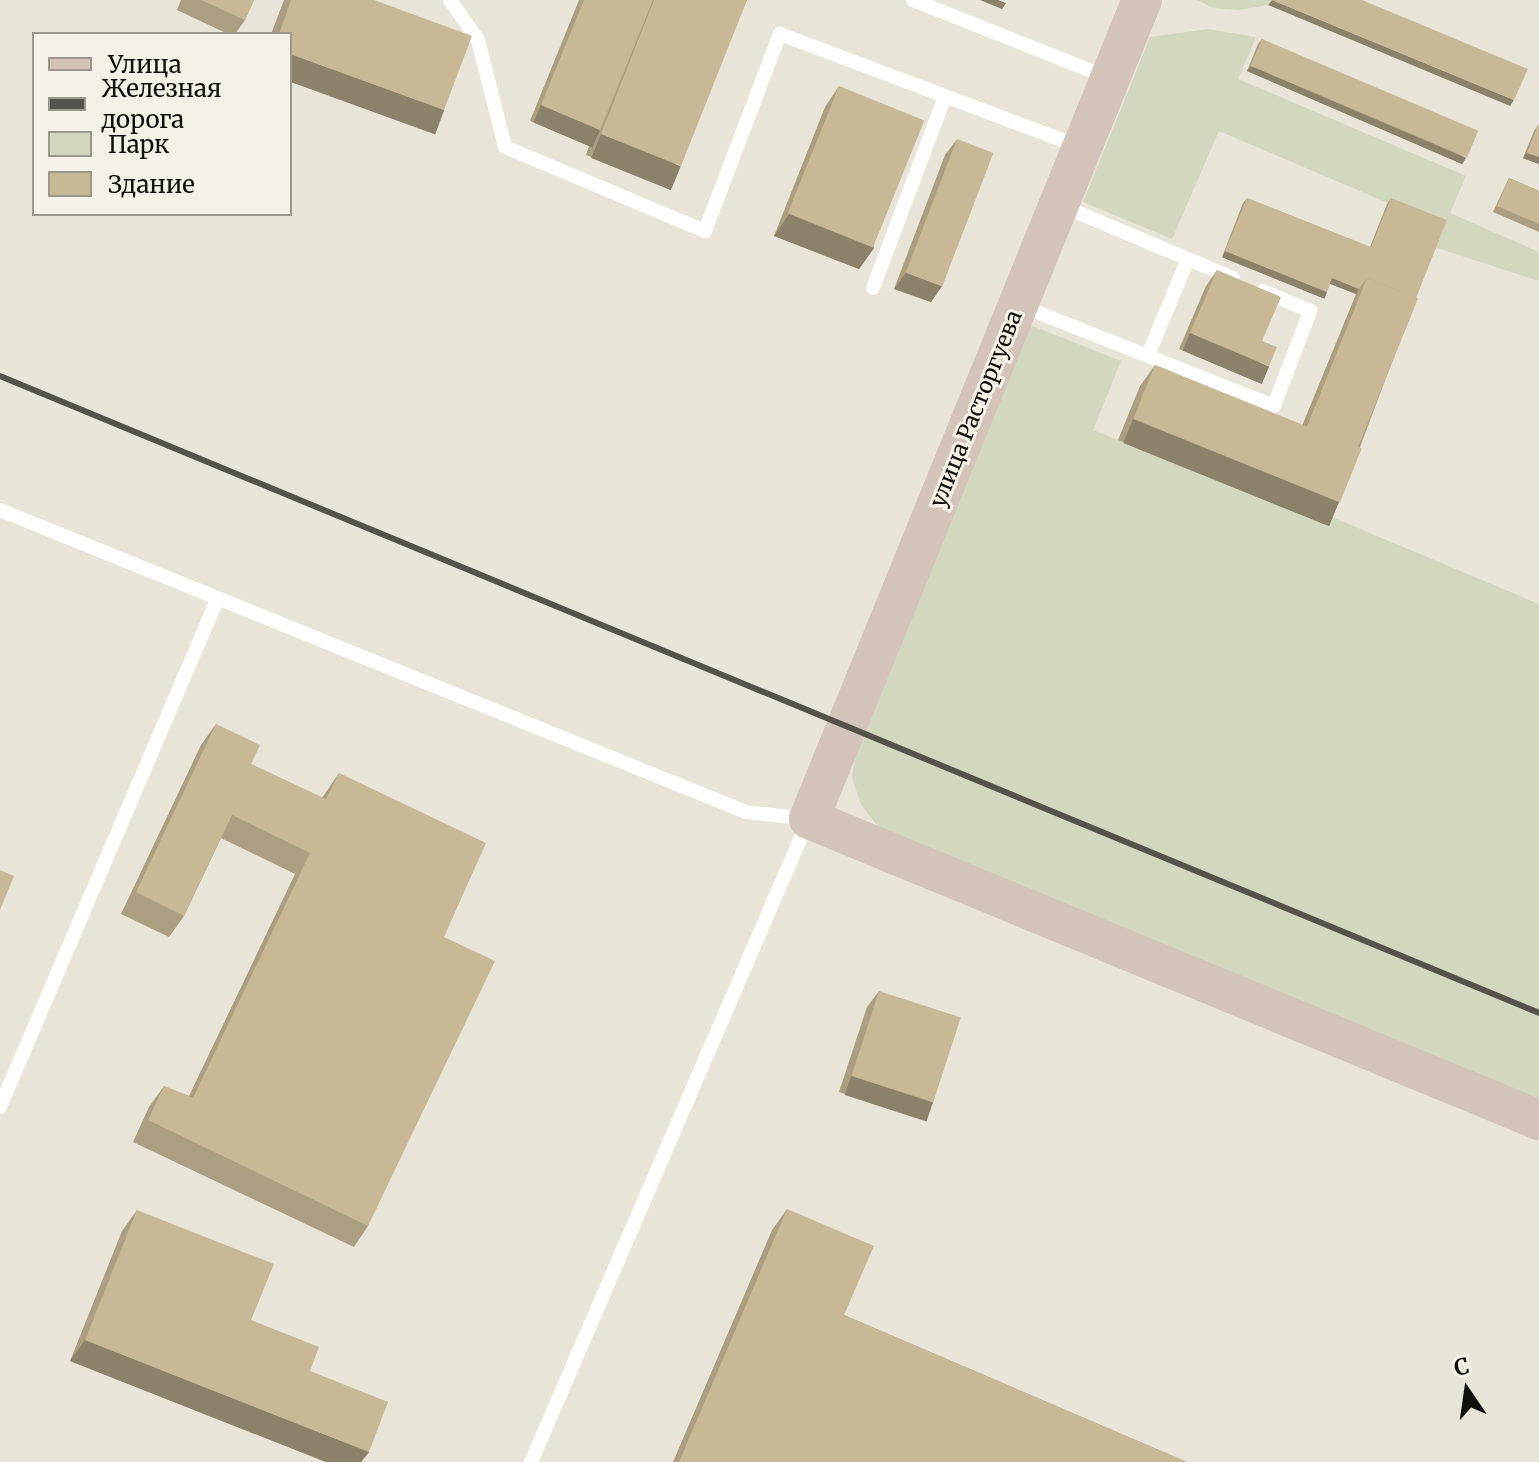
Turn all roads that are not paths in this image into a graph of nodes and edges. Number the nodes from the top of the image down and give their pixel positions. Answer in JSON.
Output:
{"nodes":[{"id":1,"x":450,"y":0,"type":"edge"},
{"id":2,"x":913,"y":0,"type":"edge"},
{"id":3,"x":1142,"y":0,"type":"edge"},
{"id":4,"x":1110,"y":78,"type":"junction"},
{"id":5,"x":945,"y":96,"type":"junction"},
{"id":6,"x":1082,"y":147,"type":"junction"},
{"id":7,"x":1059,"y":205,"type":"junction"},
{"id":8,"x":1188,"y":259,"type":"junction"},
{"id":9,"x":873,"y":288,"type":"dead end"},
{"id":10,"x":1018,"y":305,"type":"junction"},
{"id":11,"x":1148,"y":355,"type":"junction"},
{"id":12,"x":0,"y":510,"type":"edge"},
{"id":13,"x":217,"y":600,"type":"junction"},
{"id":14,"x":809,"y":819,"type":"junction"},
{"id":15,"x":0,"y":1107,"type":"edge"},
{"id":16,"x":1539,"y":1120,"type":"edge"},
{"id":17,"x":531,"y":1462,"type":"edge"}],
"edges":[{"from":1,"to":5,"type":"lane"},
{"from":2,"to":4,"type":"lane"},
{"from":3,"to":4,"type":"street","name":"улица Расторгуева"},
{"from":4,"to":6,"type":"street","name":"улица Расторгуева"},
{"from":5,"to":6,"type":"lane"},
{"from":5,"to":9,"type":"lane"},
{"from":6,"to":7,"type":"street","name":"улица Расторгуева"},
{"from":7,"to":8,"type":"lane"},
{"from":7,"to":10,"type":"street","name":"улица Расторгуева"},
{"from":8,"to":11,"type":"lane"},
{"from":8,"to":11,"type":"lane"},
{"from":10,"to":11,"type":"lane"},
{"from":10,"to":14,"type":"street","name":"улица Расторгуева"},
{"from":12,"to":13,"type":"lane"},
{"from":13,"to":14,"type":"lane"},
{"from":13,"to":15,"type":"lane"},
{"from":14,"to":16,"type":"street"},
{"from":14,"to":17,"type":"lane"}]}
